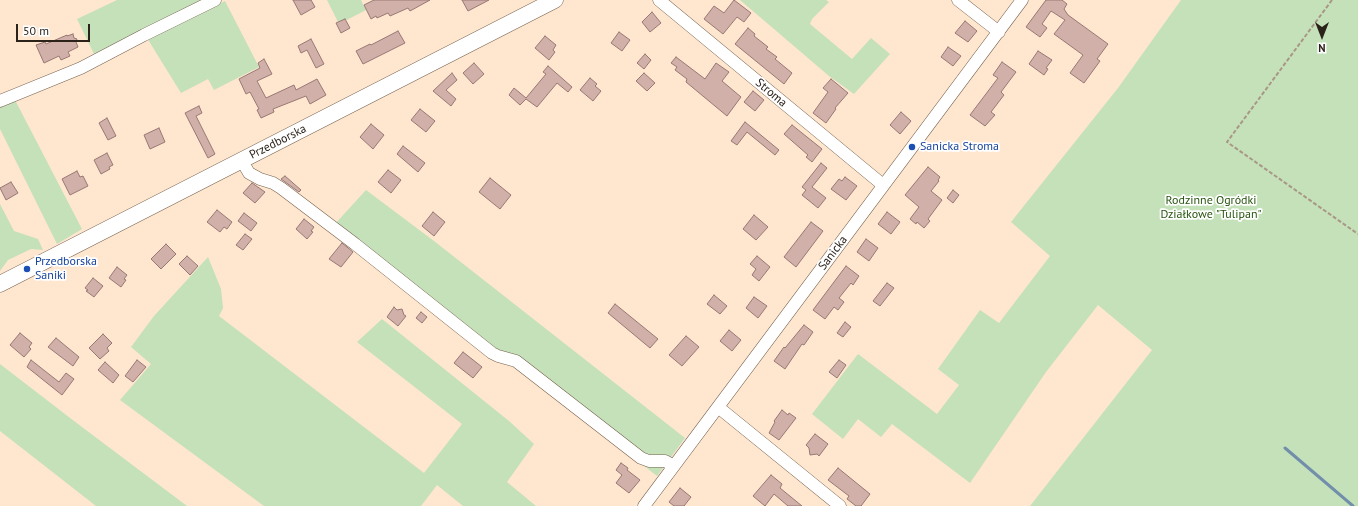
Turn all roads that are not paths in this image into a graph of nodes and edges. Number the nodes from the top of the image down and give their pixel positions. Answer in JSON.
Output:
{"nodes":[{"id":1,"x":215,"y":0,"type":"edge"},
{"id":2,"x":556,"y":0,"type":"edge"},
{"id":3,"x":659,"y":0,"type":"edge"},
{"id":4,"x":958,"y":0,"type":"edge"},
{"id":5,"x":1022,"y":0,"type":"edge"},
{"id":6,"x":999,"y":32,"type":"junction"},
{"id":7,"x":0,"y":101,"type":"edge"},
{"id":8,"x":242,"y":161,"type":"junction"},
{"id":9,"x":883,"y":185,"type":"junction"},
{"id":10,"x":0,"y":284,"type":"edge"},
{"id":11,"x":718,"y":407,"type":"junction"},
{"id":12,"x":674,"y":466,"type":"junction"},
{"id":13,"x":644,"y":506,"type":"edge"},
{"id":14,"x":840,"y":506,"type":"edge"}],
"edges":[{"from":1,"to":7,"type":"street"},
{"from":2,"to":8,"type":"main road","name":"Przedborska"},
{"from":3,"to":9,"type":"street","name":"Stroma"},
{"from":4,"to":6,"type":"street"},
{"from":5,"to":6,"type":"street","name":"Sanicka"},
{"from":6,"to":9,"type":"street","name":"Sanicka"},
{"from":8,"to":10,"type":"main road","name":"Przedborska"},
{"from":8,"to":12,"type":"street"},
{"from":9,"to":11,"type":"street","name":"Sanicka"},
{"from":11,"to":12,"type":"street","name":"Sanicka"},
{"from":11,"to":14,"type":"street"},
{"from":12,"to":13,"type":"street","name":"Sanicka"}]}
